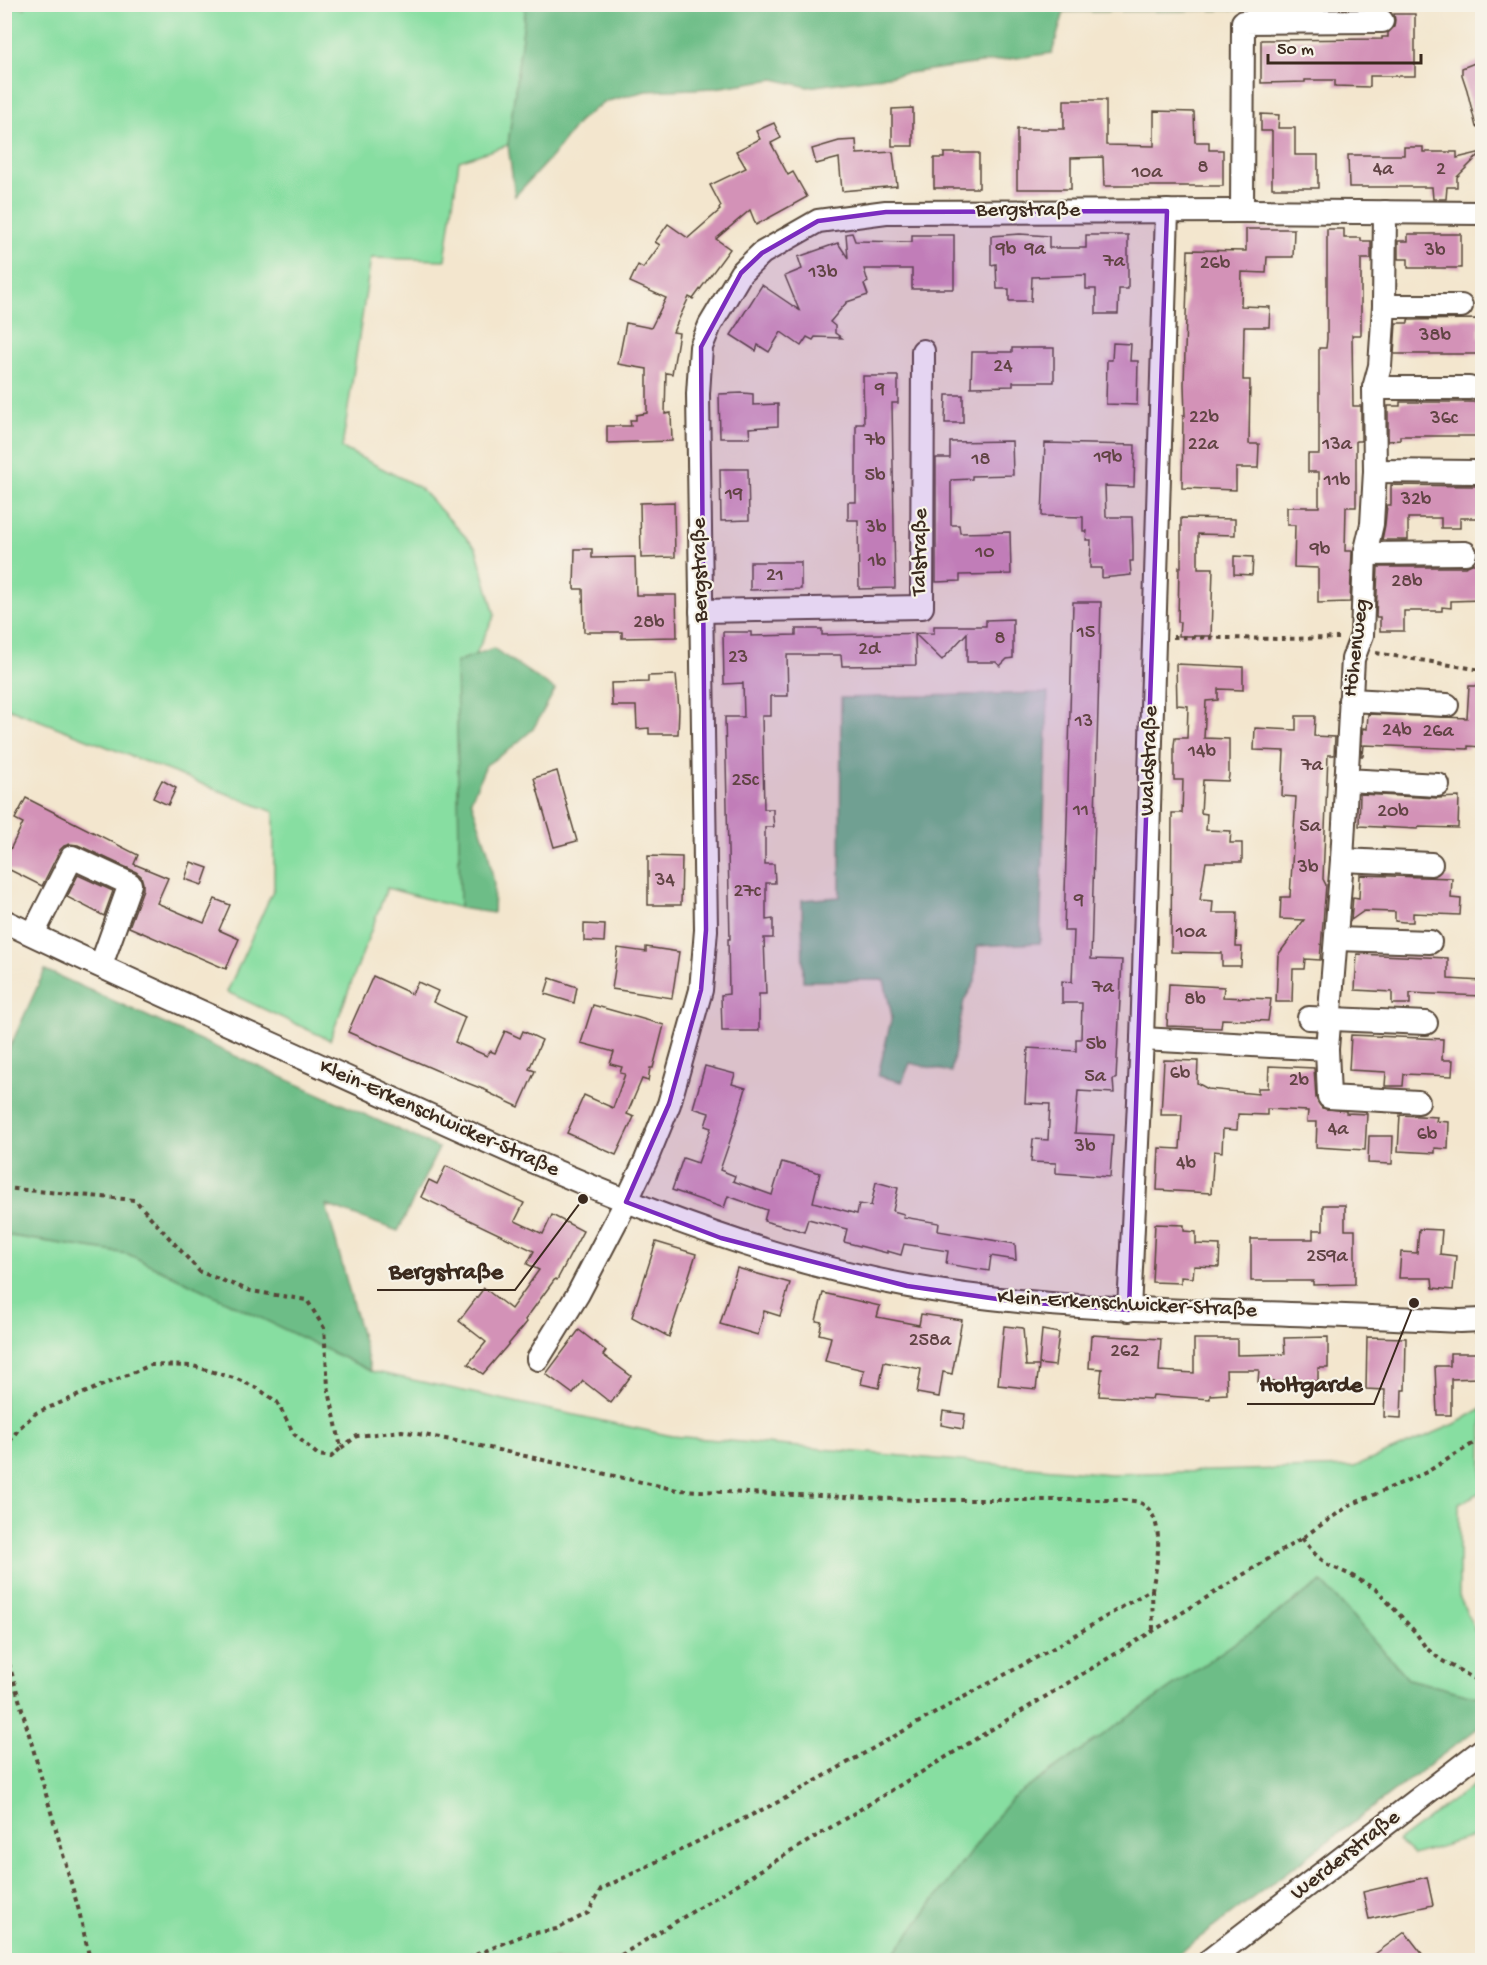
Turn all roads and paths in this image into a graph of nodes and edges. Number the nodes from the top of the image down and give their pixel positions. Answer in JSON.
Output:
{"nodes":[{"id":1,"x":1368,"y":16,"type":"edge"},
{"id":2,"x":1167,"y":211,"type":"junction"},
{"id":3,"x":1242,"y":211,"type":"junction"},
{"id":4,"x":1385,"y":212,"type":"junction"},
{"id":5,"x":1482,"y":213,"type":"edge"},
{"id":6,"x":1384,"y":306,"type":"junction"},
{"id":7,"x":1461,"y":306,"type":"dead end"},
{"id":8,"x":923,"y":351,"type":"dead end"},
{"id":9,"x":1374,"y":387,"type":"junction"},
{"id":10,"x":1469,"y":388,"type":"dead end"},
{"id":11,"x":1375,"y":471,"type":"junction"},
{"id":12,"x":1475,"y":472,"type":"dead end"},
{"id":13,"x":1465,"y":553,"type":"dead end"},
{"id":14,"x":1365,"y":554,"type":"junction"},
{"id":15,"x":701,"y":611,"type":"junction"},
{"id":16,"x":1154,"y":636,"type":"junction"},
{"id":17,"x":1355,"y":650,"type":"junction"},
{"id":18,"x":1482,"y":670,"type":"edge"},
{"id":19,"x":1350,"y":700,"type":"junction"},
{"id":20,"x":1447,"y":705,"type":"dead end"},
{"id":21,"x":1346,"y":780,"type":"junction"},
{"id":22,"x":1438,"y":785,"type":"dead end"},
{"id":23,"x":1342,"y":860,"type":"junction"},
{"id":24,"x":1431,"y":864,"type":"dead end"},
{"id":25,"x":4,"y":921,"type":"edge"},
{"id":26,"x":33,"y":934,"type":"junction"},
{"id":27,"x":1336,"y":939,"type":"junction"},
{"id":28,"x":1430,"y":942,"type":"dead end"},
{"id":29,"x":101,"y":965,"type":"junction"},
{"id":30,"x":1319,"y":1018,"type":"junction"},
{"id":31,"x":1426,"y":1023,"type":"dead end"},
{"id":32,"x":1142,"y":1039,"type":"junction"},
{"id":33,"x":1327,"y":1049,"type":"junction"},
{"id":34,"x":1418,"y":1102,"type":"dead end"},
{"id":35,"x":4,"y":1188,"type":"edge"},
{"id":36,"x":626,"y":1202,"type":"junction"},
{"id":37,"x":1129,"y":1310,"type":"junction"},
{"id":38,"x":1482,"y":1320,"type":"edge"},
{"id":39,"x":1460,"y":1321,"type":"junction"},
{"id":40,"x":1482,"y":1327,"type":"edge"},
{"id":41,"x":538,"y":1359,"type":"dead end"},
{"id":42,"x":1482,"y":1438,"type":"edge"},
{"id":43,"x":341,"y":1448,"type":"junction"},
{"id":44,"x":4,"y":1450,"type":"edge"},
{"id":45,"x":1302,"y":1538,"type":"junction"},
{"id":46,"x":1152,"y":1588,"type":"junction"},
{"id":47,"x":1153,"y":1631,"type":"junction"},
{"id":48,"x":4,"y":1646,"type":"edge"},
{"id":49,"x":1482,"y":1683,"type":"edge"},
{"id":50,"x":1482,"y":1750,"type":"edge"},
{"id":51,"x":90,"y":1960,"type":"edge"},
{"id":52,"x":463,"y":1960,"type":"edge"},
{"id":53,"x":613,"y":1960,"type":"edge"},
{"id":54,"x":1210,"y":1960,"type":"edge"}],
"edges":[{"from":1,"to":3,"type":"street"},
{"from":2,"to":3,"type":"street","name":"Bergstraße"},
{"from":2,"to":15,"type":"street","name":"Bergstraße"},
{"from":2,"to":16,"type":"street","name":"Waldstraße"},
{"from":3,"to":4,"type":"street","name":"Bergstraße"},
{"from":4,"to":5,"type":"street","name":"Bergstraße"},
{"from":4,"to":6,"type":"street","name":"Höhenweg"},
{"from":6,"to":7,"type":"street"},
{"from":6,"to":9,"type":"street","name":"Höhenweg"},
{"from":8,"to":15,"type":"street","name":"Talstraße"},
{"from":9,"to":10,"type":"street"},
{"from":9,"to":11,"type":"street","name":"Höhenweg"},
{"from":11,"to":12,"type":"street"},
{"from":11,"to":14,"type":"street","name":"Höhenweg"},
{"from":13,"to":14,"type":"street"},
{"from":14,"to":17,"type":"street","name":"Höhenweg"},
{"from":15,"to":36,"type":"street","name":"Bergstraße"},
{"from":16,"to":17,"type":"path"},
{"from":16,"to":32,"type":"street","name":"Waldstraße"},
{"from":17,"to":18,"type":"path"},
{"from":17,"to":19,"type":"street","name":"Höhenweg"},
{"from":19,"to":20,"type":"street"},
{"from":19,"to":21,"type":"street","name":"Höhenweg"},
{"from":21,"to":22,"type":"street"},
{"from":21,"to":23,"type":"street","name":"Höhenweg"},
{"from":23,"to":24,"type":"street"},
{"from":23,"to":27,"type":"street","name":"Höhenweg"},
{"from":25,"to":26,"type":"street","name":"Klein-Erkenschwicker-Straße"},
{"from":26,"to":29,"type":"street","name":"Klein-Erkenschwicker-Straße"},
{"from":26,"to":29,"type":"street"},
{"from":27,"to":28,"type":"street"},
{"from":27,"to":30,"type":"street","name":"Höhenweg"},
{"from":29,"to":36,"type":"street","name":"Klein-Erkenschwicker-Straße"},
{"from":30,"to":31,"type":"street"},
{"from":30,"to":33,"type":"street","name":"Höhenweg"},
{"from":32,"to":33,"type":"street"},
{"from":32,"to":37,"type":"street","name":"Waldstraße"},
{"from":33,"to":34,"type":"street","name":"Höhenweg"},
{"from":35,"to":43,"type":"path"},
{"from":36,"to":37,"type":"street","name":"Klein-Erkenschwicker-Straße"},
{"from":36,"to":41,"type":"street","name":"Bergstraße"},
{"from":37,"to":39,"type":"street","name":"Klein-Erkenschwicker-Straße"},
{"from":38,"to":39,"type":"street","name":"Klein-Erkenschwicker-Straße"},
{"from":39,"to":40,"type":"street","name":"Klein-Erkenschwicker-Straße"},
{"from":42,"to":45,"type":"path"},
{"from":43,"to":44,"type":"path"},
{"from":43,"to":46,"type":"path"},
{"from":45,"to":47,"type":"path"},
{"from":45,"to":49,"type":"path"},
{"from":46,"to":47,"type":"path"},
{"from":46,"to":52,"type":"path"},
{"from":47,"to":53,"type":"path"},
{"from":48,"to":51,"type":"path"},
{"from":50,"to":54,"type":"street","name":"Werderstraße"}]}
